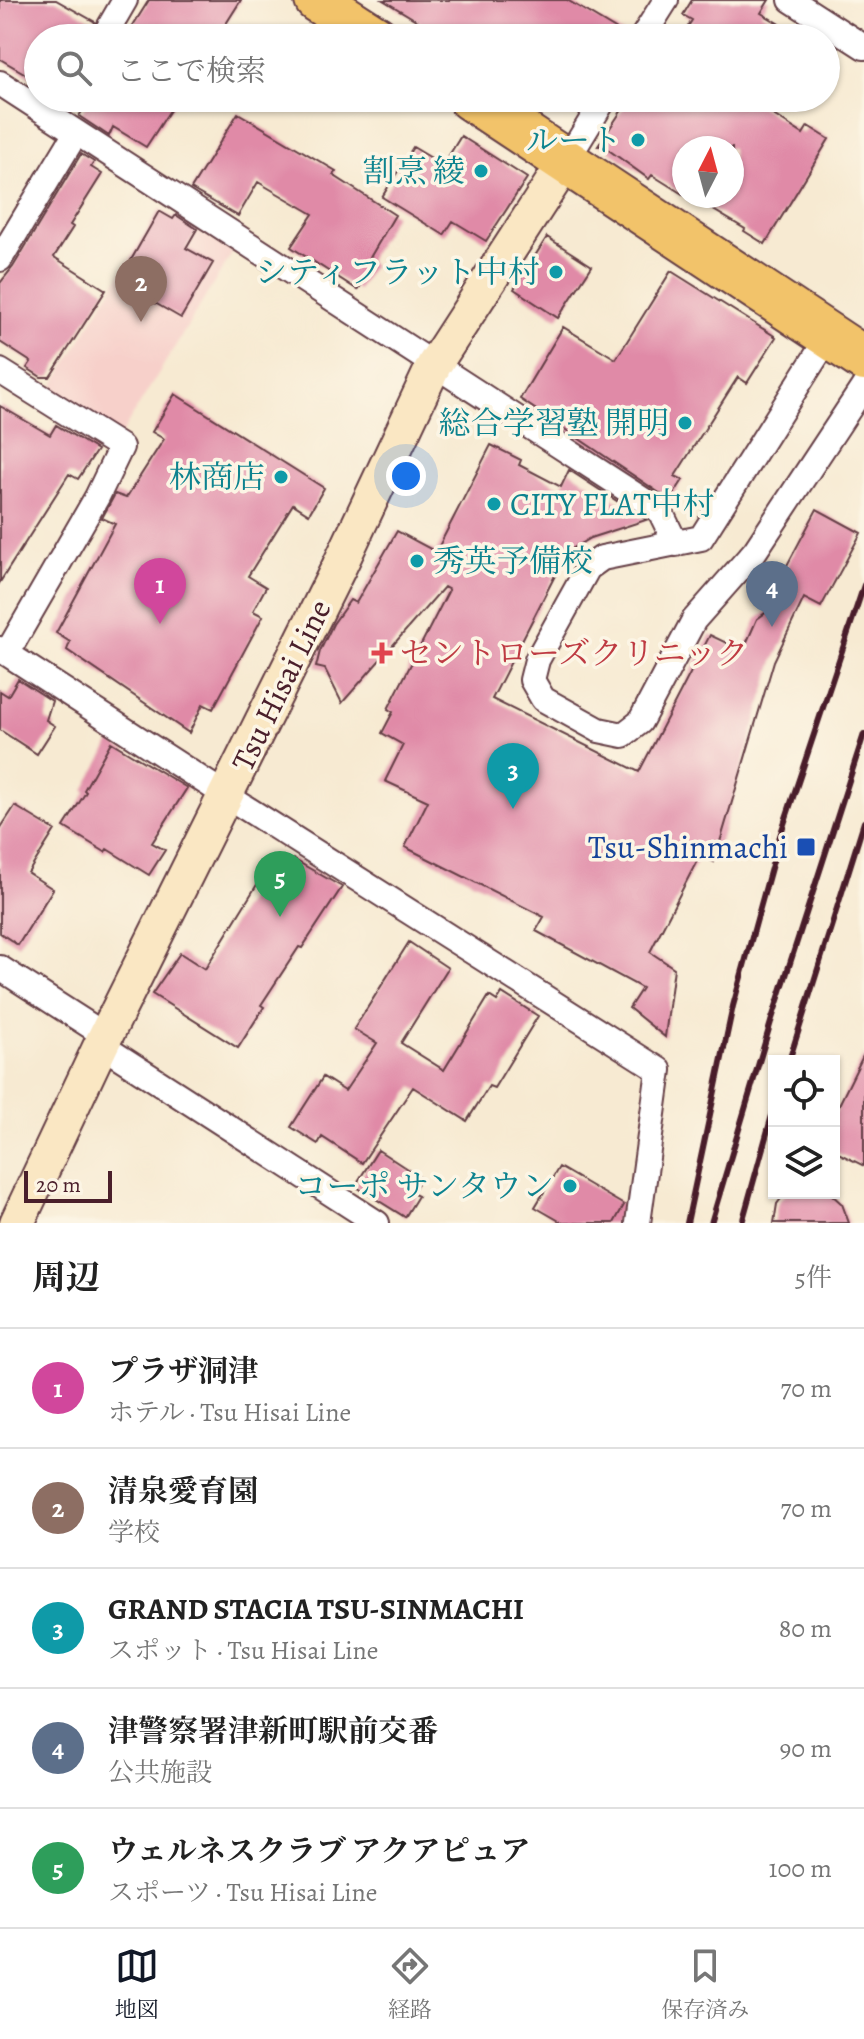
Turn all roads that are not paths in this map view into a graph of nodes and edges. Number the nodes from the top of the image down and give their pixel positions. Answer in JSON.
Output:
{"nodes":[{"id":1,"x":125,"y":0,"type":"edge"},
{"id":2,"x":317,"y":0,"type":"edge"},
{"id":3,"x":666,"y":0,"type":"edge"},
{"id":4,"x":791,"y":0,"type":"edge"},
{"id":5,"x":111,"y":24,"type":"edge"},
{"id":6,"x":354,"y":24,"type":"edge"},
{"id":7,"x":651,"y":24,"type":"edge"},
{"id":8,"x":828,"y":24,"type":"edge"},
{"id":9,"x":840,"y":32,"type":"edge"},
{"id":10,"x":864,"y":47,"type":"edge"},
{"id":11,"x":0,"y":83,"type":"edge"},
{"id":12,"x":24,"y":93,"type":"edge"},
{"id":13,"x":63,"y":112,"type":"edge"},
{"id":14,"x":492,"y":112,"type":"edge"},
{"id":15,"x":596,"y":112,"type":"edge"},
{"id":16,"x":76,"y":133,"type":"junction"},
{"id":17,"x":567,"y":160,"type":"junction"},
{"id":18,"x":0,"y":259,"type":"edge"},
{"id":19,"x":847,"y":348,"type":"edge"},
{"id":20,"x":434,"y":365,"type":"junction"},
{"id":21,"x":0,"y":371,"type":"edge"},
{"id":22,"x":864,"y":386,"type":"edge"},
{"id":23,"x":676,"y":544,"type":"junction"},
{"id":24,"x":4,"y":651,"type":"edge"},
{"id":25,"x":227,"y":796,"type":"junction"},
{"id":26,"x":0,"y":968,"type":"edge"},
{"id":27,"x":104,"y":1041,"type":"junction"},
{"id":28,"x":17,"y":1223,"type":"edge"},
{"id":29,"x":377,"y":1223,"type":"edge"},
{"id":30,"x":638,"y":1223,"type":"edge"}],
"edges":[{"from":1,"to":5,"type":"street"},
{"from":2,"to":6,"type":"highway"},
{"from":3,"to":7,"type":"street"},
{"from":4,"to":8,"type":"street"},
{"from":9,"to":10,"type":"street"},
{"from":11,"to":12,"type":"street"},
{"from":13,"to":16,"type":"street"},
{"from":14,"to":17,"type":"highway"},
{"from":15,"to":17,"type":"street"},
{"from":16,"to":18,"type":"street"},
{"from":16,"to":20,"type":"street"},
{"from":17,"to":19,"type":"highway"},
{"from":17,"to":20,"type":"main road","name":"Tsu Hisai Line"},
{"from":19,"to":23,"type":"street"},
{"from":20,"to":23,"type":"street"},
{"from":20,"to":25,"type":"main road","name":"Tsu Hisai Line"},
{"from":21,"to":24,"type":"street"},
{"from":22,"to":23,"type":"street"},
{"from":24,"to":25,"type":"street"},
{"from":25,"to":27,"type":"main road","name":"Tsu Hisai Line"},
{"from":25,"to":30,"type":"street"},
{"from":26,"to":27,"type":"street"},
{"from":27,"to":28,"type":"main road","name":"Tsu Hisai Line"},
{"from":27,"to":29,"type":"street"}]}
